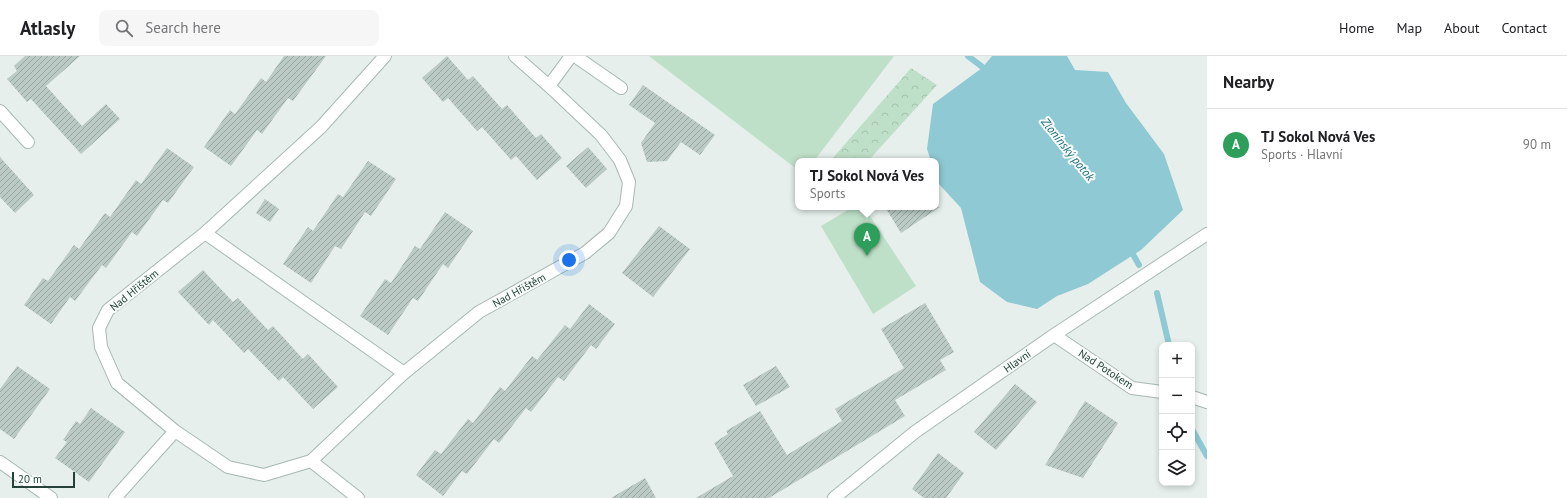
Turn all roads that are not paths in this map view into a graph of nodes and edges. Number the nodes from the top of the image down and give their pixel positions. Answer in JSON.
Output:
{"nodes":[{"id":1,"x":385,"y":56,"type":"edge"},
{"id":2,"x":515,"y":56,"type":"edge"},
{"id":3,"x":571,"y":56,"type":"edge"},
{"id":4,"x":575,"y":56,"type":"edge"},
{"id":5,"x":549,"y":86,"type":"junction"},
{"id":6,"x":621,"y":88,"type":"dead end"},
{"id":7,"x":0,"y":111,"type":"edge"},
{"id":8,"x":28,"y":142,"type":"dead end"},
{"id":9,"x":205,"y":233,"type":"junction"},
{"id":10,"x":1207,"y":234,"type":"edge"},
{"id":11,"x":1054,"y":335,"type":"junction"},
{"id":12,"x":404,"y":373,"type":"junction"},
{"id":13,"x":1159,"y":392,"type":"edge"},
{"id":14,"x":1195,"y":398,"type":"edge"},
{"id":15,"x":1207,"y":402,"type":"edge"},
{"id":16,"x":175,"y":431,"type":"junction"},
{"id":17,"x":311,"y":461,"type":"junction"},
{"id":18,"x":0,"y":462,"type":"edge"},
{"id":19,"x":51,"y":498,"type":"edge"},
{"id":20,"x":115,"y":498,"type":"edge"},
{"id":21,"x":358,"y":498,"type":"edge"},
{"id":22,"x":834,"y":498,"type":"edge"}],
"edges":[{"from":1,"to":9,"type":"street","name":"Nad Hřištěm"},
{"from":2,"to":5,"type":"street","name":"Nad Hřištěm"},
{"from":3,"to":5,"type":"street"},
{"from":4,"to":6,"type":"street"},
{"from":5,"to":12,"type":"street","name":"Nad Hřištěm"},
{"from":7,"to":8,"type":"street"},
{"from":9,"to":12,"type":"street"},
{"from":9,"to":16,"type":"street","name":"Nad Hřištěm"},
{"from":10,"to":11,"type":"street","name":"Hlavní"},
{"from":11,"to":13,"type":"street","name":"Nad Potokem"},
{"from":11,"to":22,"type":"street","name":"Hlavní"},
{"from":12,"to":17,"type":"street","name":"Nad Hřištěm"},
{"from":14,"to":15,"type":"street"},
{"from":16,"to":17,"type":"street","name":"Nad Hřištěm"},
{"from":16,"to":20,"type":"street"},
{"from":17,"to":21,"type":"street"},
{"from":18,"to":19,"type":"street"}]}
